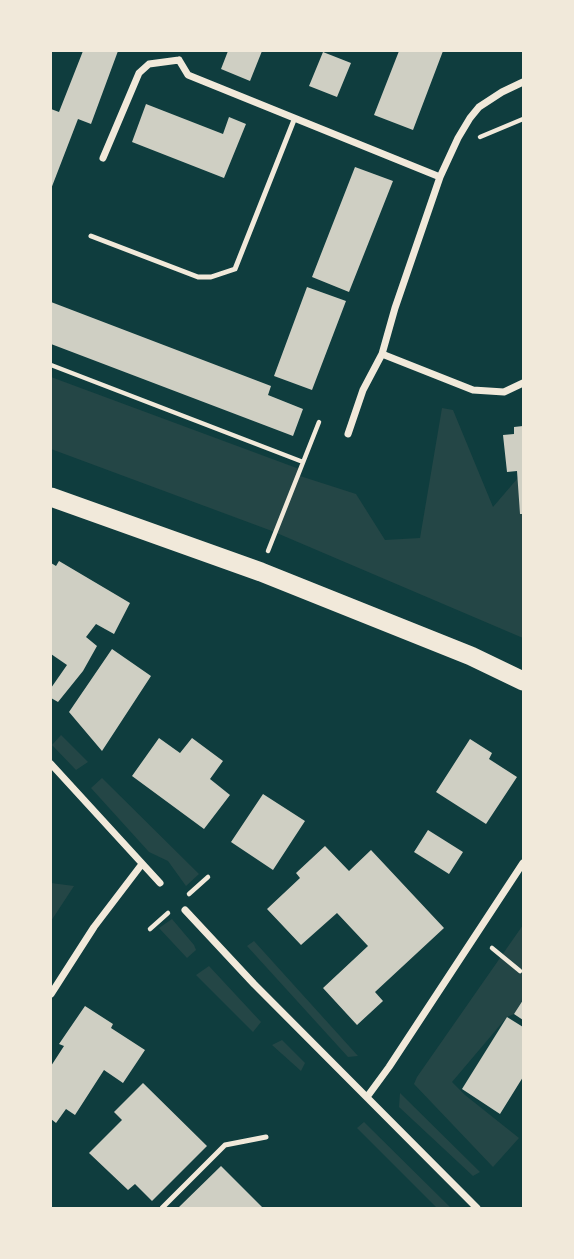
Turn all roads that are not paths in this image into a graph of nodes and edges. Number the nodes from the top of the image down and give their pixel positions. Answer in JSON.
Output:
{"nodes":[{"id":1,"x":183,"y":51,"type":"edge"},
{"id":2,"x":179,"y":60,"type":"junction"},
{"id":3,"x":523,"y":82,"type":"edge"},
{"id":4,"x":294,"y":120,"type":"junction"},
{"id":5,"x":103,"y":158,"type":"dead end"},
{"id":6,"x":440,"y":177,"type":"junction"},
{"id":7,"x":91,"y":236,"type":"dead end"},
{"id":8,"x":382,"y":354,"type":"junction"},
{"id":9,"x":523,"y":383,"type":"edge"},
{"id":10,"x":348,"y":434,"type":"dead end"},
{"id":11,"x":51,"y":497,"type":"edge"},
{"id":12,"x":523,"y":681,"type":"edge"},
{"id":13,"x":51,"y":764,"type":"edge"},
{"id":14,"x":523,"y":863,"type":"edge"},
{"id":15,"x":142,"y":864,"type":"junction"},
{"id":16,"x":160,"y":883,"type":"dead end"},
{"id":17,"x":185,"y":909,"type":"dead end"},
{"id":18,"x":51,"y":993,"type":"edge"},
{"id":19,"x":367,"y":1097,"type":"junction"},
{"id":20,"x":266,"y":1137,"type":"dead end"},
{"id":21,"x":162,"y":1208,"type":"edge"},
{"id":22,"x":477,"y":1208,"type":"edge"}],
"edges":[{"from":1,"to":2,"type":"street"},
{"from":2,"to":4,"type":"street"},
{"from":2,"to":5,"type":"street"},
{"from":3,"to":6,"type":"street"},
{"from":4,"to":6,"type":"street"},
{"from":4,"to":7,"type":"lane"},
{"from":6,"to":8,"type":"street"},
{"from":8,"to":9,"type":"street"},
{"from":8,"to":10,"type":"street"},
{"from":11,"to":12,"type":"highway"},
{"from":13,"to":15,"type":"street"},
{"from":14,"to":19,"type":"street"},
{"from":15,"to":16,"type":"street"},
{"from":15,"to":18,"type":"street"},
{"from":17,"to":19,"type":"street"},
{"from":19,"to":22,"type":"street"},
{"from":20,"to":21,"type":"lane"}]}
